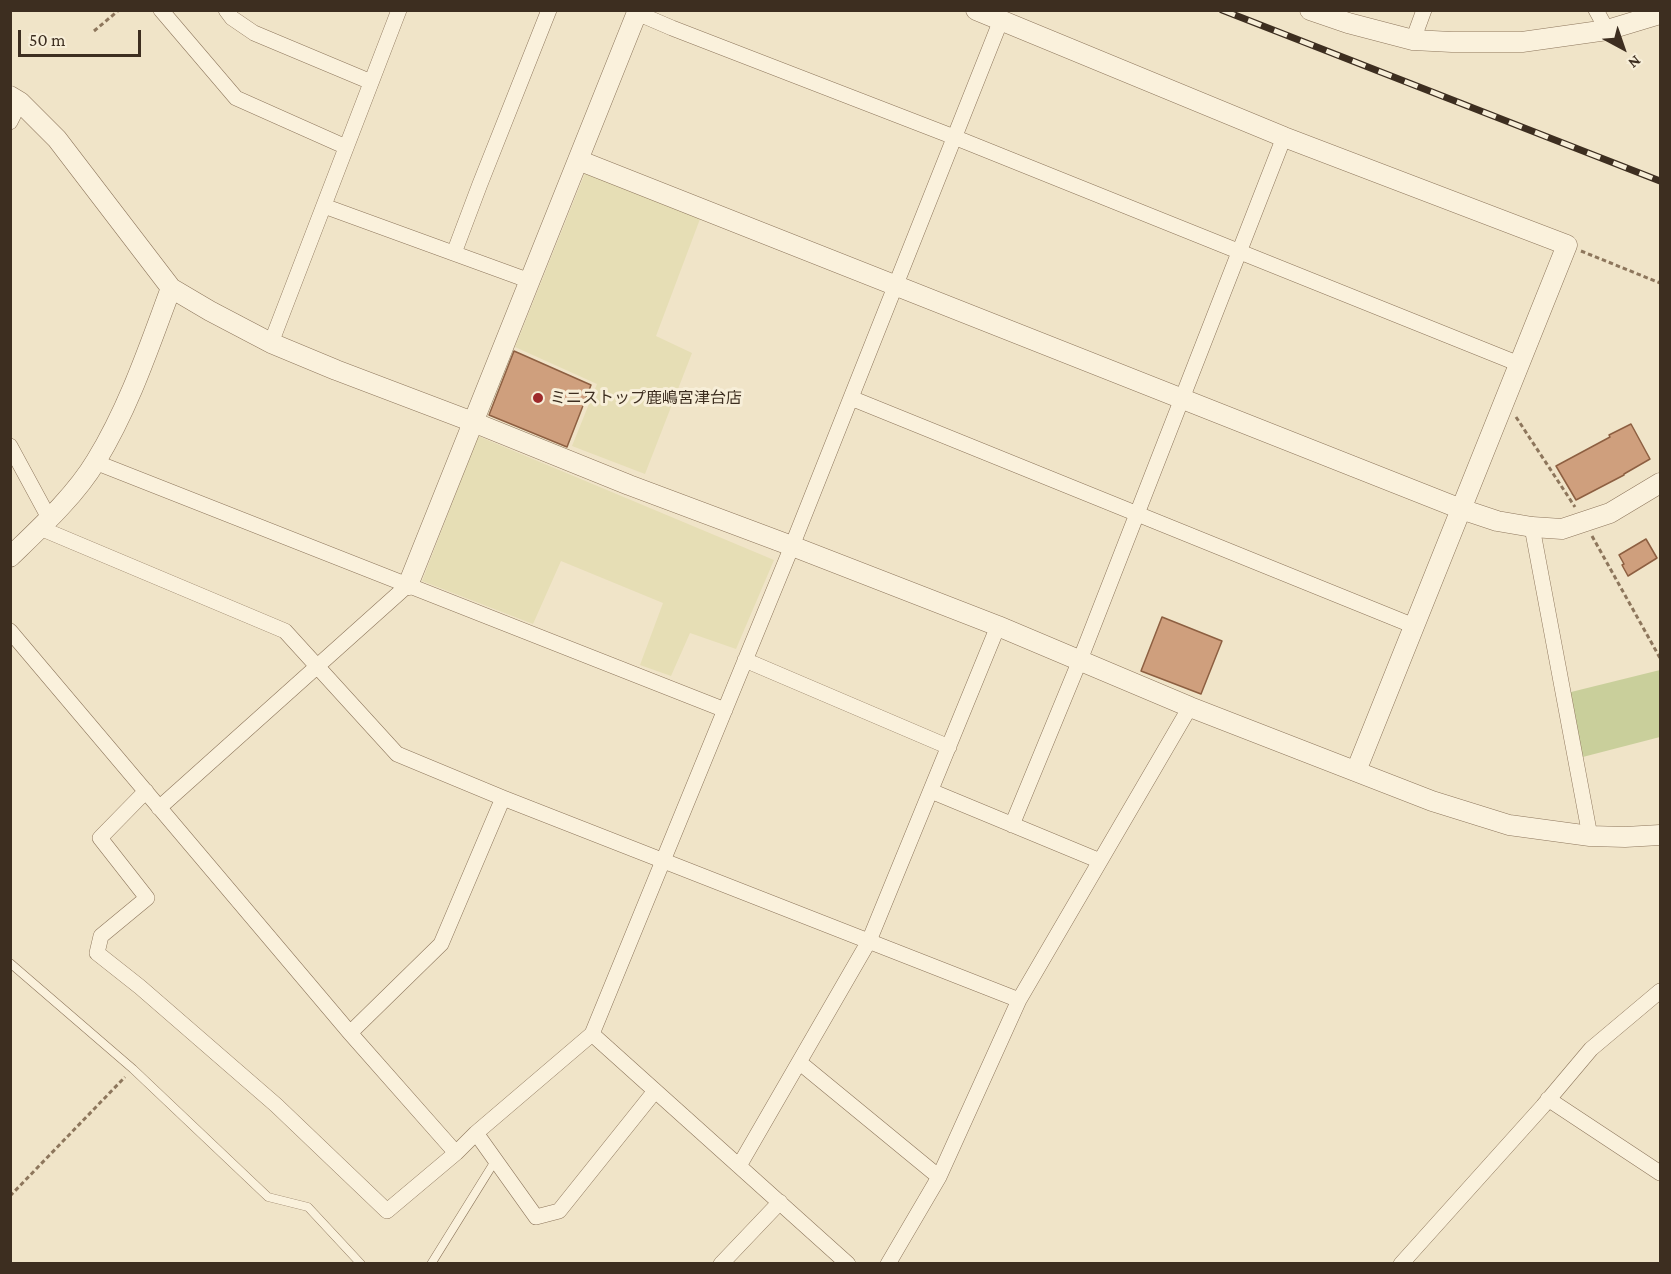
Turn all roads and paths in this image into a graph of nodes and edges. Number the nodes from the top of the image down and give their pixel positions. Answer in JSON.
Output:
{"nodes":[{"id":1,"x":119,"y":10,"type":"edge"},
{"id":2,"x":161,"y":10,"type":"edge"},
{"id":3,"x":226,"y":10,"type":"edge"},
{"id":4,"x":399,"y":10,"type":"edge"},
{"id":5,"x":549,"y":10,"type":"edge"},
{"id":6,"x":976,"y":10,"type":"edge"},
{"id":7,"x":1310,"y":10,"type":"edge"},
{"id":8,"x":1424,"y":10,"type":"edge"},
{"id":9,"x":1596,"y":10,"type":"edge"},
{"id":10,"x":638,"y":12,"type":"edge"},
{"id":11,"x":1660,"y":14,"type":"edge"},
{"id":12,"x":1001,"y":20,"type":"junction"},
{"id":13,"x":1607,"y":30,"type":"junction"},
{"id":14,"x":94,"y":31,"type":"dead end"},
{"id":15,"x":1413,"y":39,"type":"junction"},
{"id":16,"x":371,"y":82,"type":"junction"},
{"id":17,"x":15,"y":99,"type":"edge"},
{"id":18,"x":10,"y":122,"type":"edge"},
{"id":19,"x":954,"y":137,"type":"junction"},
{"id":20,"x":1284,"y":137,"type":"junction"},
{"id":21,"x":346,"y":147,"type":"junction"},
{"id":22,"x":578,"y":160,"type":"junction"},
{"id":23,"x":324,"y":206,"type":"junction"},
{"id":24,"x":1567,"y":245,"type":"junction"},
{"id":25,"x":1239,"y":252,"type":"junction"},
{"id":26,"x":454,"y":254,"type":"junction"},
{"id":27,"x":530,"y":281,"type":"junction"},
{"id":28,"x":1660,"y":283,"type":"edge"},
{"id":29,"x":896,"y":285,"type":"junction"},
{"id":30,"x":171,"y":288,"type":"junction"},
{"id":31,"x":271,"y":343,"type":"junction"},
{"id":32,"x":1519,"y":364,"type":"junction"},
{"id":33,"x":850,"y":398,"type":"junction"},
{"id":34,"x":1182,"y":398,"type":"junction"},
{"id":35,"x":1505,"y":400,"type":"junction"},
{"id":36,"x":473,"y":422,"type":"junction"},
{"id":37,"x":10,"y":446,"type":"edge"},
{"id":38,"x":95,"y":462,"type":"junction"},
{"id":39,"x":1660,"y":483,"type":"edge"},
{"id":40,"x":1461,"y":509,"type":"junction"},
{"id":41,"x":1137,"y":514,"type":"junction"},
{"id":42,"x":1584,"y":522,"type":"junction"},
{"id":43,"x":44,"y":523,"type":"junction"},
{"id":44,"x":1532,"y":527,"type":"junction"},
{"id":45,"x":792,"y":546,"type":"junction"},
{"id":46,"x":10,"y":557,"type":"edge"},
{"id":47,"x":408,"y":585,"type":"junction"},
{"id":48,"x":998,"y":626,"type":"junction"},
{"id":49,"x":1414,"y":626,"type":"junction"},
{"id":50,"x":10,"y":631,"type":"edge"},
{"id":51,"x":1660,"y":658,"type":"edge"},
{"id":52,"x":745,"y":660,"type":"junction"},
{"id":53,"x":1080,"y":660,"type":"junction"},
{"id":54,"x":319,"y":666,"type":"junction"},
{"id":55,"x":1190,"y":707,"type":"junction"},
{"id":56,"x":724,"y":710,"type":"junction"},
{"id":57,"x":949,"y":747,"type":"junction"},
{"id":58,"x":1356,"y":771,"type":"junction"},
{"id":59,"x":146,"y":791,"type":"junction"},
{"id":60,"x":931,"y":791,"type":"junction"},
{"id":61,"x":503,"y":798,"type":"junction"},
{"id":62,"x":159,"y":808,"type":"junction"},
{"id":63,"x":1012,"y":825,"type":"junction"},
{"id":64,"x":1660,"y":835,"type":"edge"},
{"id":65,"x":1590,"y":836,"type":"junction"},
{"id":66,"x":663,"y":860,"type":"junction"},
{"id":67,"x":1100,"y":861,"type":"junction"},
{"id":68,"x":869,"y":941,"type":"junction"},
{"id":69,"x":10,"y":963,"type":"edge"},
{"id":70,"x":1660,"y":991,"type":"edge"},
{"id":71,"x":1019,"y":1000,"type":"junction"},
{"id":72,"x":350,"y":1033,"type":"junction"},
{"id":73,"x":592,"y":1034,"type":"junction"},
{"id":74,"x":800,"y":1062,"type":"junction"},
{"id":75,"x":133,"y":1069,"type":"junction"},
{"id":76,"x":655,"y":1091,"type":"junction"},
{"id":77,"x":1548,"y":1099,"type":"junction"},
{"id":78,"x":476,"y":1133,"type":"junction"},
{"id":79,"x":456,"y":1153,"type":"junction"},
{"id":80,"x":495,"y":1161,"type":"junction"},
{"id":81,"x":739,"y":1166,"type":"junction"},
{"id":82,"x":1660,"y":1173,"type":"edge"},
{"id":83,"x":939,"y":1177,"type":"junction"},
{"id":84,"x":10,"y":1196,"type":"edge"},
{"id":85,"x":780,"y":1202,"type":"junction"},
{"id":86,"x":361,"y":1263,"type":"edge"},
{"id":87,"x":431,"y":1263,"type":"edge"},
{"id":88,"x":721,"y":1263,"type":"edge"},
{"id":89,"x":848,"y":1263,"type":"edge"},
{"id":90,"x":888,"y":1263,"type":"edge"},
{"id":91,"x":1401,"y":1263,"type":"edge"}],
"edges":[{"from":1,"to":14,"type":"path"},
{"from":2,"to":21,"type":"street"},
{"from":3,"to":16,"type":"street"},
{"from":4,"to":16,"type":"street"},
{"from":5,"to":26,"type":"street"},
{"from":6,"to":12,"type":"street"},
{"from":7,"to":15,"type":"street"},
{"from":8,"to":15,"type":"street"},
{"from":9,"to":13,"type":"street"},
{"from":10,"to":19,"type":"street"},
{"from":10,"to":22,"type":"street"},
{"from":11,"to":13,"type":"street"},
{"from":12,"to":19,"type":"street"},
{"from":12,"to":20,"type":"street"},
{"from":13,"to":15,"type":"street"},
{"from":16,"to":21,"type":"street"},
{"from":17,"to":18,"type":"street"},
{"from":17,"to":30,"type":"street"},
{"from":19,"to":25,"type":"street"},
{"from":19,"to":29,"type":"street"},
{"from":20,"to":24,"type":"street"},
{"from":20,"to":25,"type":"street"},
{"from":21,"to":23,"type":"street"},
{"from":22,"to":27,"type":"street"},
{"from":22,"to":29,"type":"street"},
{"from":23,"to":26,"type":"street"},
{"from":23,"to":31,"type":"street"},
{"from":24,"to":28,"type":"path"},
{"from":24,"to":32,"type":"street"},
{"from":25,"to":32,"type":"street"},
{"from":25,"to":34,"type":"street"},
{"from":26,"to":27,"type":"street"},
{"from":27,"to":36,"type":"street"},
{"from":29,"to":33,"type":"street"},
{"from":29,"to":34,"type":"street"},
{"from":30,"to":31,"type":"street"},
{"from":30,"to":38,"type":"street"},
{"from":31,"to":36,"type":"street"},
{"from":32,"to":35,"type":"street"},
{"from":33,"to":41,"type":"street"},
{"from":33,"to":45,"type":"street"},
{"from":34,"to":40,"type":"street"},
{"from":34,"to":41,"type":"street"},
{"from":35,"to":40,"type":"street"},
{"from":35,"to":42,"type":"path"},
{"from":36,"to":45,"type":"street"},
{"from":36,"to":47,"type":"street"},
{"from":37,"to":43,"type":"street"},
{"from":38,"to":43,"type":"street"},
{"from":38,"to":47,"type":"street"},
{"from":39,"to":42,"type":"street"},
{"from":40,"to":44,"type":"street"},
{"from":40,"to":49,"type":"street"},
{"from":41,"to":49,"type":"street"},
{"from":41,"to":53,"type":"street"},
{"from":42,"to":44,"type":"street"},
{"from":42,"to":51,"type":"path"},
{"from":43,"to":46,"type":"street"},
{"from":43,"to":54,"type":"street"},
{"from":44,"to":65,"type":"street"},
{"from":45,"to":48,"type":"street"},
{"from":45,"to":52,"type":"street"},
{"from":47,"to":54,"type":"street"},
{"from":47,"to":56,"type":"street"},
{"from":48,"to":53,"type":"street"},
{"from":48,"to":57,"type":"street"},
{"from":49,"to":58,"type":"street"},
{"from":50,"to":59,"type":"street"},
{"from":52,"to":56,"type":"street"},
{"from":52,"to":57,"type":"street"},
{"from":53,"to":55,"type":"street"},
{"from":53,"to":63,"type":"street"},
{"from":54,"to":61,"type":"street"},
{"from":54,"to":62,"type":"street"},
{"from":55,"to":58,"type":"street"},
{"from":55,"to":67,"type":"street"},
{"from":56,"to":66,"type":"street"},
{"from":57,"to":60,"type":"street"},
{"from":58,"to":65,"type":"street"},
{"from":59,"to":62,"type":"street"},
{"from":59,"to":79,"type":"street"},
{"from":60,"to":63,"type":"street"},
{"from":60,"to":68,"type":"street"},
{"from":61,"to":66,"type":"street"},
{"from":61,"to":72,"type":"street"},
{"from":62,"to":72,"type":"street"},
{"from":63,"to":67,"type":"street"},
{"from":64,"to":65,"type":"street"},
{"from":66,"to":68,"type":"street"},
{"from":66,"to":73,"type":"street"},
{"from":67,"to":71,"type":"street"},
{"from":68,"to":71,"type":"street"},
{"from":68,"to":74,"type":"street"},
{"from":69,"to":75,"type":"lane"},
{"from":70,"to":77,"type":"street"},
{"from":71,"to":83,"type":"street"},
{"from":72,"to":79,"type":"street"},
{"from":73,"to":76,"type":"street"},
{"from":73,"to":78,"type":"street"},
{"from":74,"to":81,"type":"street"},
{"from":74,"to":83,"type":"street"},
{"from":75,"to":84,"type":"path"},
{"from":75,"to":86,"type":"lane"},
{"from":76,"to":80,"type":"street"},
{"from":76,"to":81,"type":"street"},
{"from":77,"to":82,"type":"street"},
{"from":77,"to":91,"type":"street"},
{"from":78,"to":79,"type":"street"},
{"from":78,"to":80,"type":"street"},
{"from":80,"to":87,"type":"lane"},
{"from":81,"to":85,"type":"street"},
{"from":83,"to":90,"type":"street"},
{"from":85,"to":88,"type":"street"},
{"from":85,"to":89,"type":"street"}]}
